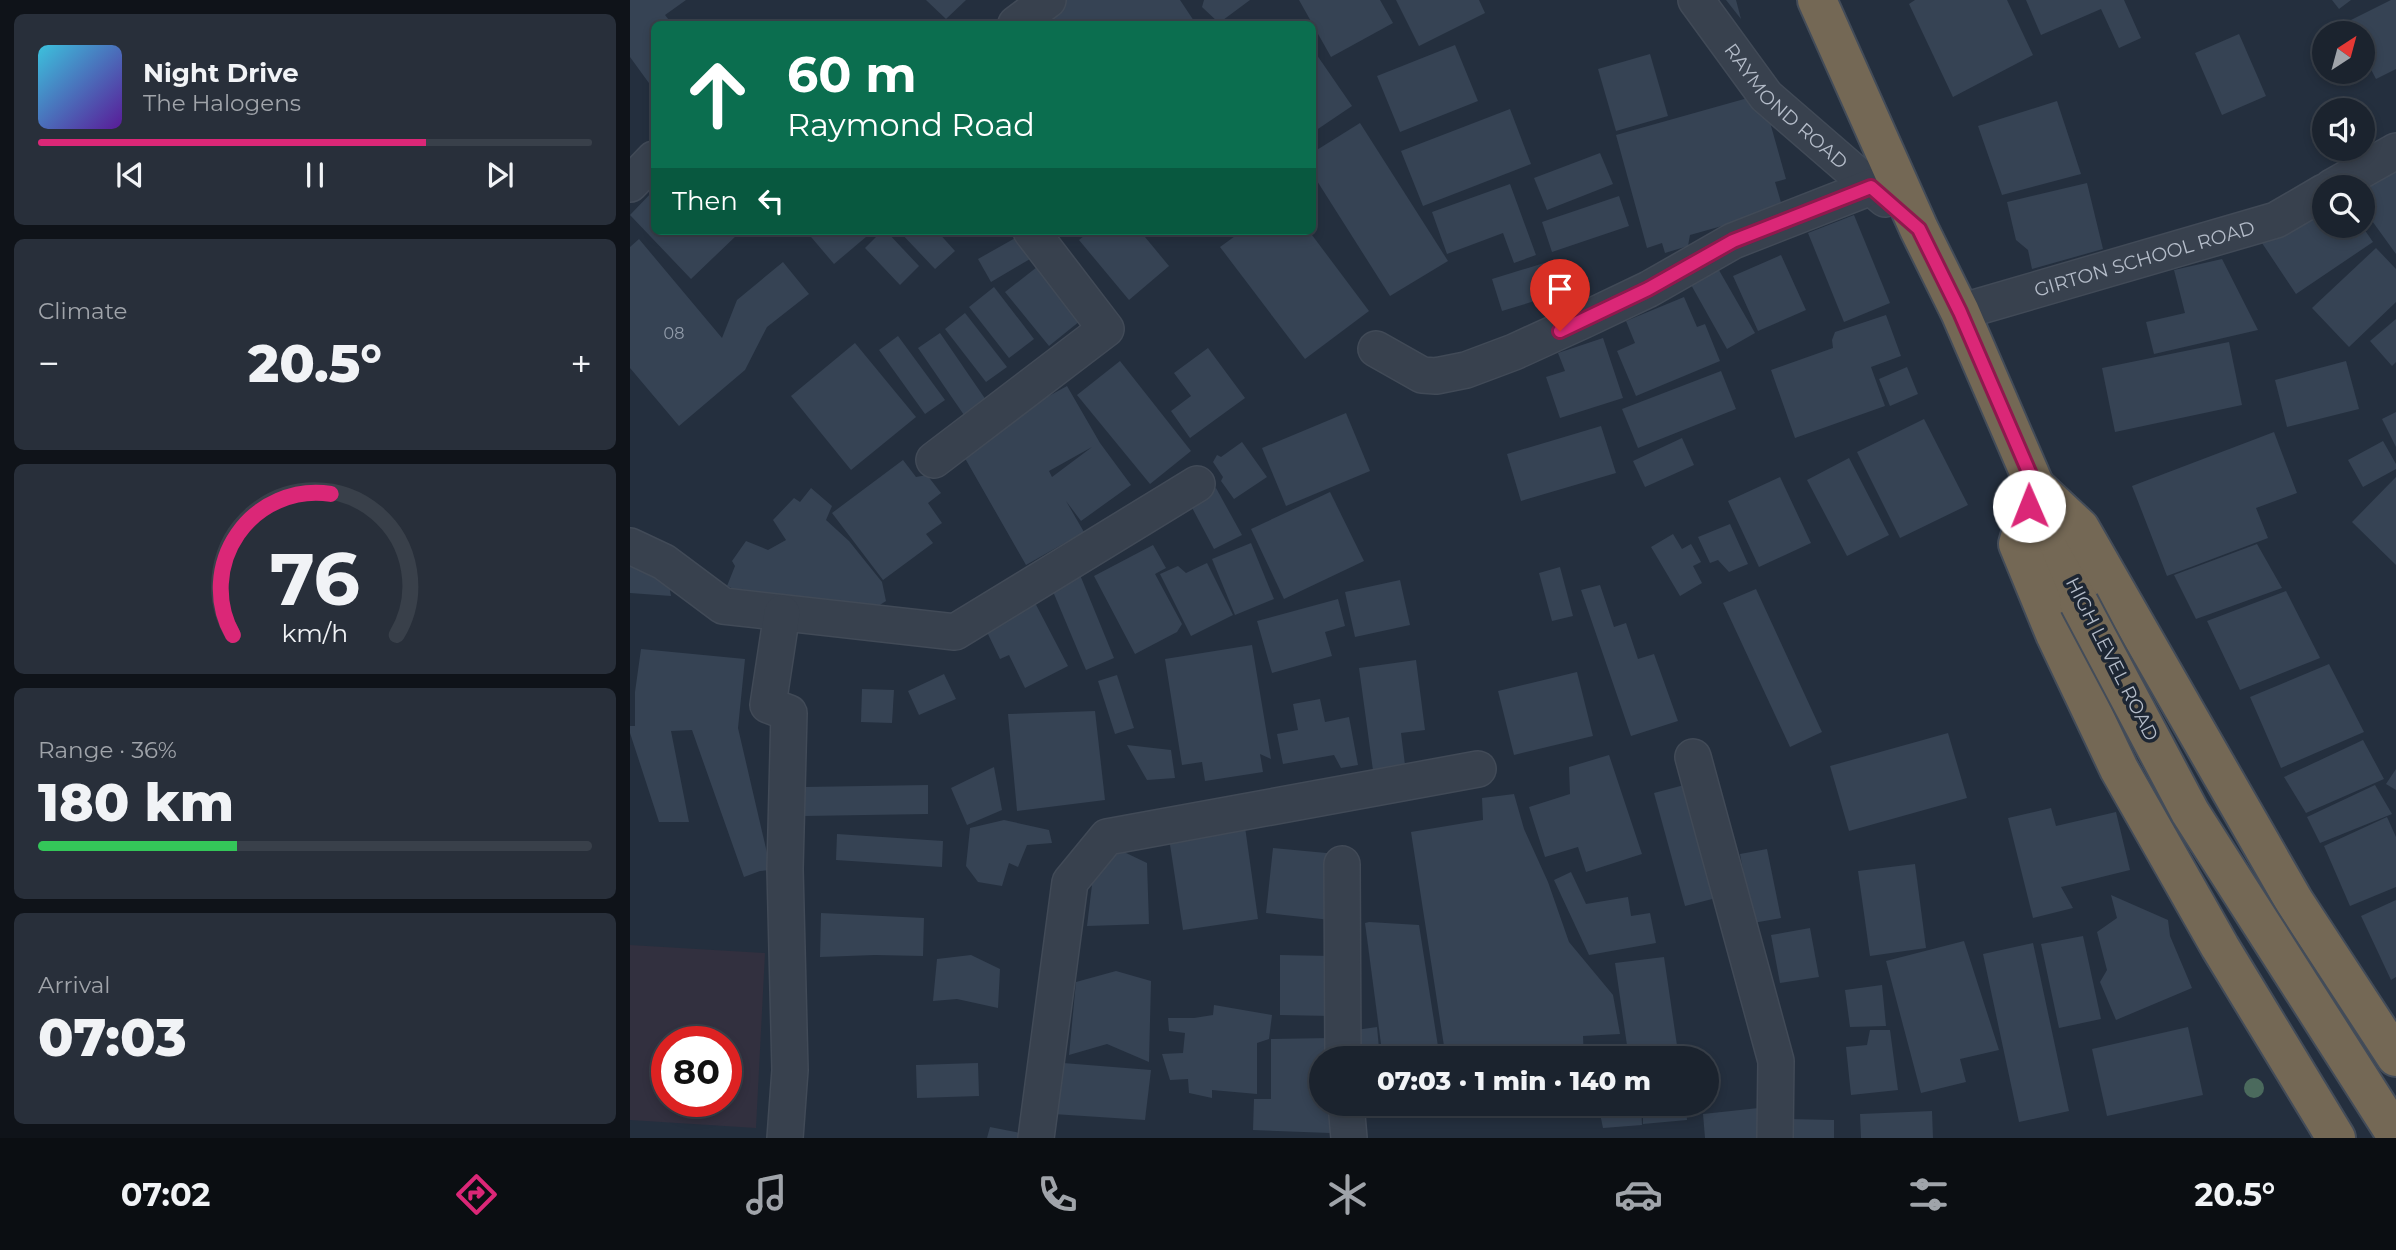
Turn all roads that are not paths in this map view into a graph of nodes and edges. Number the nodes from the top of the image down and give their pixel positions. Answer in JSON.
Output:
{"nodes":[{"id":1,"x":1048,"y":0,"type":"edge"},
{"id":2,"x":1696,"y":0,"type":"edge"},
{"id":3,"x":1817,"y":0,"type":"edge"},
{"id":4,"x":1020,"y":21,"type":"edge"},
{"id":5,"x":2396,"y":151,"type":"edge"},
{"id":6,"x":651,"y":162,"type":"edge"},
{"id":7,"x":2353,"y":175,"type":"edge"},
{"id":8,"x":630,"y":184,"type":"edge"},
{"id":9,"x":1871,"y":187,"type":"junction"},
{"id":10,"x":2312,"y":199,"type":"edge"},
{"id":11,"x":1919,"y":229,"type":"junction"},
{"id":12,"x":1034,"y":235,"type":"edge"},
{"id":13,"x":1960,"y":312,"type":"junction"},
{"id":14,"x":1376,"y":349,"type":"dead end"},
{"id":15,"x":934,"y":460,"type":"dead end"},
{"id":16,"x":1196,"y":484,"type":"dead end"},
{"id":17,"x":2035,"y":486,"type":"junction"},
{"id":18,"x":630,"y":545,"type":"edge"},
{"id":19,"x":782,"y":613,"type":"junction"},
{"id":20,"x":1693,"y":757,"type":"dead end"},
{"id":21,"x":1478,"y":769,"type":"dead end"},
{"id":22,"x":1342,"y":864,"type":"dead end"},
{"id":23,"x":2294,"y":901,"type":"junction"},
{"id":24,"x":2220,"y":947,"type":"junction"},
{"id":25,"x":1343,"y":1046,"type":"edge"},
{"id":26,"x":2396,"y":1057,"type":"edge"},
{"id":27,"x":1347,"y":1116,"type":"edge"},
{"id":28,"x":2396,"y":1135,"type":"edge"},
{"id":29,"x":785,"y":1138,"type":"edge"},
{"id":30,"x":1036,"y":1138,"type":"edge"},
{"id":31,"x":1349,"y":1138,"type":"edge"},
{"id":32,"x":1775,"y":1138,"type":"edge"},
{"id":33,"x":2336,"y":1138,"type":"edge"}],
"edges":[{"from":1,"to":4,"type":"street"},
{"from":2,"to":9,"type":"street","name":"RAYMOND ROAD"},
{"from":3,"to":11,"type":"highway","name":"HIGH LEVEL ROAD"},
{"from":5,"to":7,"type":"street"},
{"from":6,"to":8,"type":"street"},
{"from":9,"to":11,"type":"street","name":"RAYMOND ROAD"},
{"from":9,"to":14,"type":"street"},
{"from":10,"to":13,"type":"street","name":"GIRTON SCHOOL ROAD"},
{"from":11,"to":13,"type":"highway","name":"HIGH LEVEL ROAD"},
{"from":12,"to":15,"type":"street"},
{"from":13,"to":17,"type":"highway","name":"HIGH LEVEL ROAD"},
{"from":16,"to":19,"type":"street"},
{"from":17,"to":23,"type":"highway"},
{"from":17,"to":24,"type":"highway"},
{"from":17,"to":28,"type":"highway","name":"HIGH LEVEL ROAD","bridge":true},
{"from":18,"to":19,"type":"street"},
{"from":19,"to":29,"type":"street"},
{"from":20,"to":32,"type":"street"},
{"from":21,"to":30,"type":"street"},
{"from":22,"to":25,"type":"street"},
{"from":23,"to":24,"type":"highway"},
{"from":23,"to":26,"type":"highway"},
{"from":24,"to":33,"type":"highway"},
{"from":27,"to":31,"type":"street"}]}
